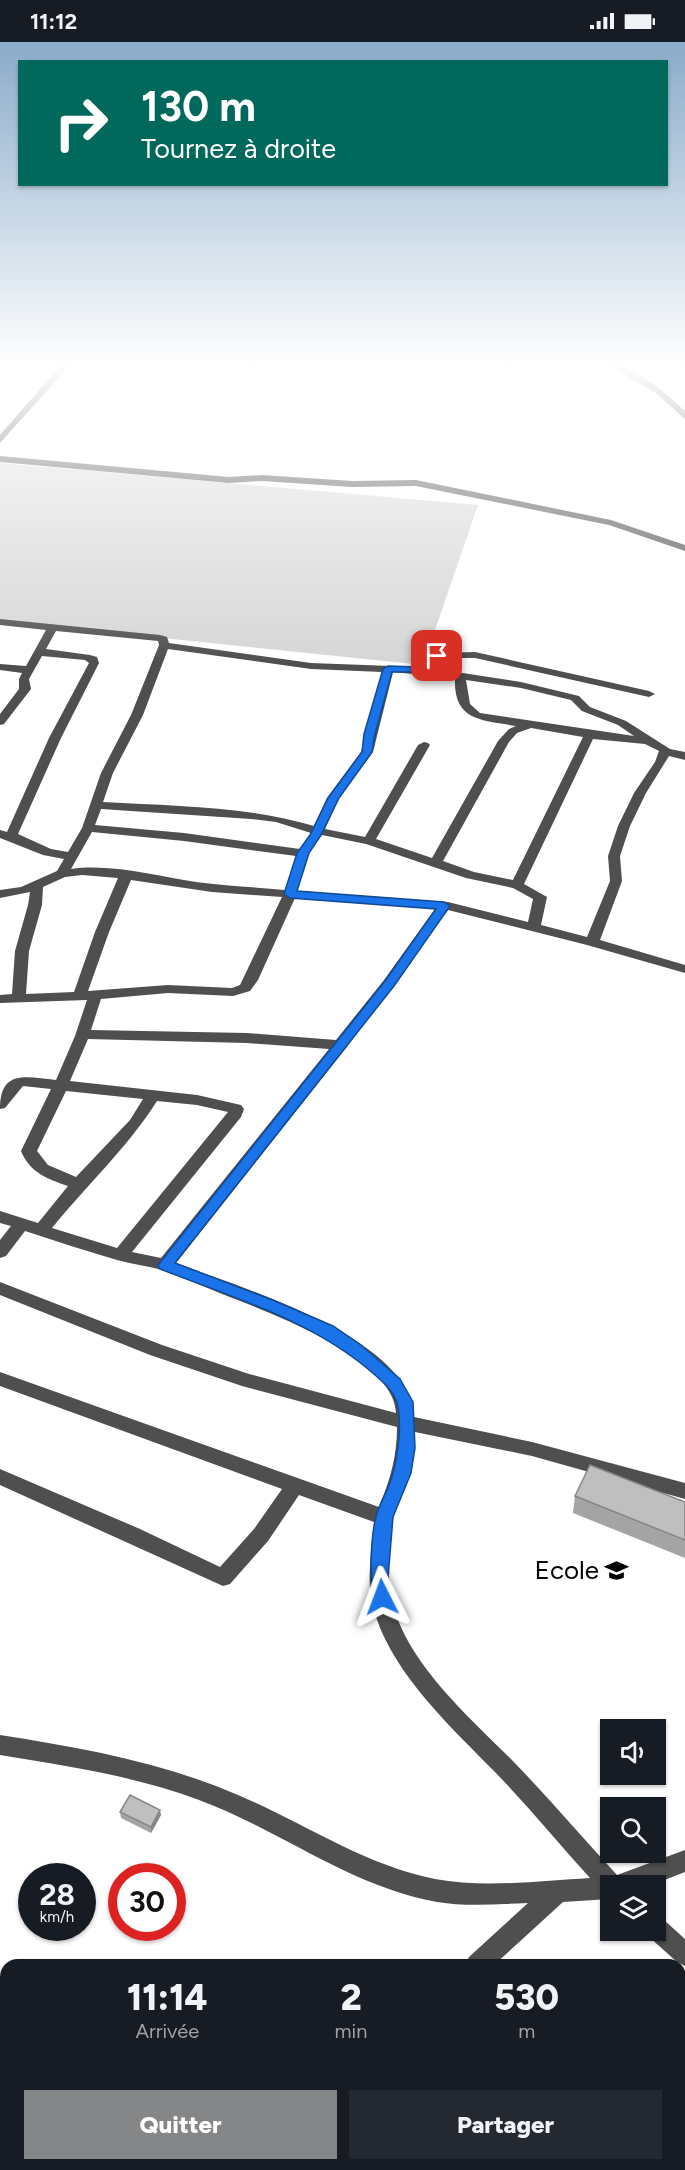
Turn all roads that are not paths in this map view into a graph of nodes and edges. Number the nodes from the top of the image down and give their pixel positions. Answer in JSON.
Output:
{"nodes":[{"id":1,"x":58,"y":464,"type":"edge"},
{"id":2,"x":685,"y":548,"type":"edge"},
{"id":3,"x":0,"y":622,"type":"edge"},
{"id":4,"x":52,"y":628,"type":"junction"},
{"id":5,"x":164,"y":645,"type":"junction"},
{"id":6,"x":39,"y":652,"type":"junction"},
{"id":7,"x":0,"y":667,"type":"edge"},
{"id":8,"x":388,"y":669,"type":"junction"},
{"id":9,"x":29,"y":670,"type":"junction"},
{"id":10,"x":421,"y":670,"type":"junction"},
{"id":11,"x":461,"y":675,"type":"junction"},
{"id":12,"x":649,"y":694,"type":"dead end"},
{"id":13,"x":0,"y":722,"type":"edge"},
{"id":14,"x":531,"y":724,"type":"junction"},
{"id":15,"x":590,"y":734,"type":"junction"},
{"id":16,"x":648,"y":741,"type":"junction"},
{"id":17,"x":424,"y":745,"type":"dead end"},
{"id":18,"x":665,"y":751,"type":"junction"},
{"id":19,"x":685,"y":756,"type":"edge"},
{"id":20,"x":95,"y":806,"type":"junction"},
{"id":21,"x":88,"y":828,"type":"junction"},
{"id":22,"x":318,"y":831,"type":"junction"},
{"id":23,"x":6,"y":835,"type":"edge"},
{"id":24,"x":369,"y":841,"type":"junction"},
{"id":25,"x":303,"y":853,"type":"junction"},
{"id":26,"x":72,"y":857,"type":"junction"},
{"id":27,"x":435,"y":864,"type":"junction"},
{"id":28,"x":62,"y":874,"type":"junction"},
{"id":29,"x":126,"y":875,"type":"junction"},
{"id":30,"x":37,"y":884,"type":"junction"},
{"id":31,"x":517,"y":885,"type":"junction"},
{"id":32,"x":0,"y":894,"type":"edge"},
{"id":33,"x":290,"y":894,"type":"junction"},
{"id":34,"x":444,"y":906,"type":"junction"},
{"id":35,"x":534,"y":926,"type":"junction"},
{"id":36,"x":592,"y":942,"type":"junction"},
{"id":37,"x":685,"y":969,"type":"edge"},
{"id":38,"x":87,"y":995,"type":"junction"},
{"id":39,"x":20,"y":998,"type":"junction"},
{"id":40,"x":0,"y":999,"type":"edge"},
{"id":41,"x":81,"y":1034,"type":"junction"},
{"id":42,"x":342,"y":1045,"type":"junction"},
{"id":43,"x":61,"y":1087,"type":"junction"},
{"id":44,"x":153,"y":1096,"type":"junction"},
{"id":45,"x":0,"y":1104,"type":"edge"},
{"id":46,"x":79,"y":1184,"type":"junction"},
{"id":47,"x":0,"y":1217,"type":"edge"},
{"id":48,"x":22,"y":1224,"type":"junction"},
{"id":49,"x":42,"y":1229,"type":"junction"},
{"id":50,"x":0,"y":1252,"type":"edge"},
{"id":51,"x":120,"y":1255,"type":"junction"},
{"id":52,"x":165,"y":1265,"type":"junction"},
{"id":53,"x":0,"y":1288,"type":"edge"},
{"id":54,"x":0,"y":1379,"type":"edge"},
{"id":55,"x":407,"y":1423,"type":"junction"},
{"id":56,"x":0,"y":1477,"type":"edge"},
{"id":57,"x":296,"y":1485,"type":"junction"},
{"id":58,"x":685,"y":1491,"type":"edge"},
{"id":59,"x":384,"y":1517,"type":"junction"},
{"id":60,"x":0,"y":1745,"type":"edge"},
{"id":61,"x":685,"y":1861,"type":"edge"},
{"id":62,"x":601,"y":1875,"type":"edge"},
{"id":63,"x":647,"y":1875,"type":"edge"},
{"id":64,"x":600,"y":1887,"type":"edge"},
{"id":65,"x":558,"y":1891,"type":"junction"},
{"id":66,"x":666,"y":1937,"type":"edge"},
{"id":67,"x":685,"y":1954,"type":"edge"},
{"id":68,"x":484,"y":1959,"type":"edge"}],
"edges":[{"from":1,"to":2,"type":"street"},
{"from":3,"to":4,"type":"street"},
{"from":4,"to":5,"type":"street"},
{"from":4,"to":6,"type":"street"},
{"from":5,"to":8,"type":"street"},
{"from":5,"to":20,"type":"street"},
{"from":6,"to":9,"type":"street"},
{"from":6,"to":23,"type":"street"},
{"from":7,"to":9,"type":"street"},
{"from":8,"to":10,"type":"street"},
{"from":8,"to":22,"type":"street"},
{"from":9,"to":13,"type":"street"},
{"from":10,"to":11,"type":"street"},
{"from":10,"to":12,"type":"street"},
{"from":11,"to":14,"type":"street"},
{"from":11,"to":16,"type":"street"},
{"from":14,"to":15,"type":"street"},
{"from":14,"to":27,"type":"street"},
{"from":15,"to":16,"type":"street"},
{"from":15,"to":31,"type":"street"},
{"from":16,"to":18,"type":"street"},
{"from":17,"to":24,"type":"street"},
{"from":18,"to":19,"type":"street"},
{"from":18,"to":36,"type":"street"},
{"from":20,"to":21,"type":"street"},
{"from":20,"to":22,"type":"street"},
{"from":21,"to":25,"type":"street"},
{"from":21,"to":26,"type":"street"},
{"from":22,"to":24,"type":"street"},
{"from":22,"to":25,"type":"street"},
{"from":23,"to":26,"type":"street"},
{"from":24,"to":27,"type":"street"},
{"from":25,"to":33,"type":"street"},
{"from":26,"to":28,"type":"street"},
{"from":27,"to":31,"type":"street"},
{"from":28,"to":29,"type":"street"},
{"from":28,"to":30,"type":"street"},
{"from":29,"to":33,"type":"street"},
{"from":29,"to":38,"type":"street"},
{"from":30,"to":32,"type":"street"},
{"from":30,"to":39,"type":"street"},
{"from":31,"to":35,"type":"street"},
{"from":33,"to":34,"type":"street"},
{"from":33,"to":38,"type":"street"},
{"from":34,"to":35,"type":"street"},
{"from":34,"to":42,"type":"street"},
{"from":35,"to":36,"type":"street"},
{"from":36,"to":37,"type":"street"},
{"from":38,"to":39,"type":"street"},
{"from":38,"to":41,"type":"street"},
{"from":39,"to":40,"type":"street"},
{"from":41,"to":42,"type":"street"},
{"from":41,"to":43,"type":"street"},
{"from":42,"to":52,"type":"street"},
{"from":43,"to":44,"type":"street"},
{"from":43,"to":45,"type":"street"},
{"from":43,"to":46,"type":"street"},
{"from":44,"to":46,"type":"street"},
{"from":44,"to":51,"type":"street"},
{"from":46,"to":49,"type":"street"},
{"from":47,"to":48,"type":"street"},
{"from":48,"to":49,"type":"street"},
{"from":48,"to":50,"type":"street"},
{"from":49,"to":51,"type":"street"},
{"from":51,"to":52,"type":"street"},
{"from":52,"to":55,"type":"street"},
{"from":53,"to":55,"type":"street"},
{"from":54,"to":57,"type":"street"},
{"from":55,"to":58,"type":"street"},
{"from":55,"to":59,"type":"street"},
{"from":56,"to":57,"type":"street"},
{"from":57,"to":59,"type":"street"},
{"from":59,"to":62,"type":"street"},
{"from":60,"to":65,"type":"street"},
{"from":61,"to":63,"type":"street"},
{"from":64,"to":65,"type":"street"},
{"from":65,"to":68,"type":"street"},
{"from":66,"to":67,"type":"street"}]}
